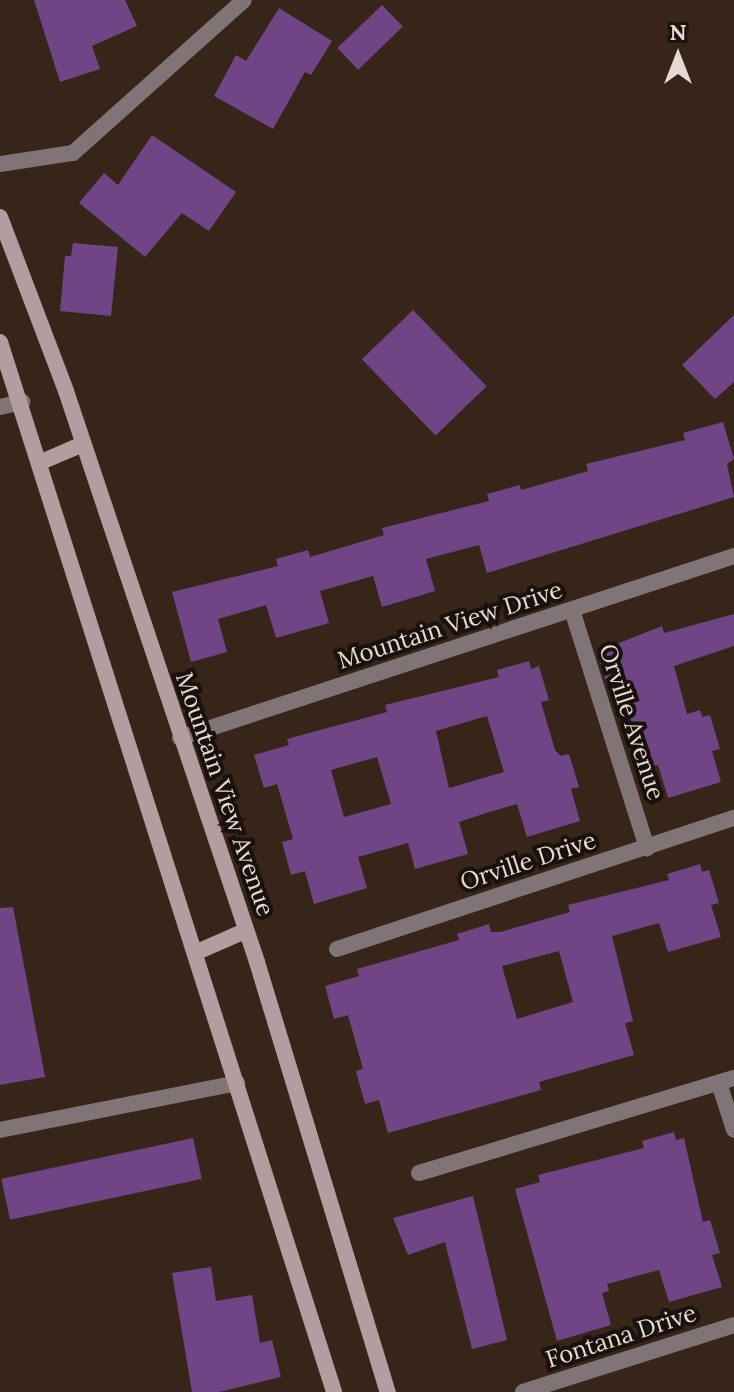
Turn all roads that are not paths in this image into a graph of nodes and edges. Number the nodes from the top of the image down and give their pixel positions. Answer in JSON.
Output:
{"nodes":[{"id":1,"x":244,"y":0,"type":"edge"},
{"id":2,"x":0,"y":164,"type":"edge"},
{"id":3,"x":0,"y":217,"type":"edge"},
{"id":4,"x":0,"y":342,"type":"edge"},
{"id":5,"x":22,"y":402,"type":"junction"},
{"id":6,"x":0,"y":407,"type":"edge"},
{"id":7,"x":83,"y":444,"type":"junction"},
{"id":8,"x":41,"y":462,"type":"junction"},
{"id":9,"x":734,"y":556,"type":"edge"},
{"id":10,"x":572,"y":610,"type":"junction"},
{"id":11,"x":180,"y":738,"type":"junction"},
{"id":12,"x":734,"y":818,"type":"edge"},
{"id":13,"x":647,"y":848,"type":"junction"},
{"id":14,"x":245,"y":931,"type":"junction"},
{"id":15,"x":337,"y":949,"type":"dead end"},
{"id":16,"x":197,"y":952,"type":"junction"},
{"id":17,"x":726,"y":1081,"type":"edge"},
{"id":18,"x":237,"y":1083,"type":"junction"},
{"id":19,"x":0,"y":1130,"type":"edge"},
{"id":20,"x":734,"y":1130,"type":"edge"},
{"id":21,"x":419,"y":1173,"type":"dead end"},
{"id":22,"x":734,"y":1325,"type":"edge"},
{"id":23,"x":334,"y":1392,"type":"edge"},
{"id":24,"x":388,"y":1392,"type":"edge"},
{"id":25,"x":523,"y":1392,"type":"edge"}],
"edges":[{"from":1,"to":2,"type":"street"},
{"from":3,"to":7,"type":"main road","name":"Mountain View Avenue"},
{"from":4,"to":5,"type":"main road"},
{"from":5,"to":6,"type":"street"},
{"from":5,"to":8,"type":"main road"},
{"from":7,"to":8,"type":"main road"},
{"from":7,"to":11,"type":"main road","name":"Mountain View Avenue"},
{"from":8,"to":16,"type":"main road"},
{"from":9,"to":10,"type":"street","name":"Mountain View Drive"},
{"from":10,"to":11,"type":"street","name":"Mountain View Drive"},
{"from":10,"to":13,"type":"street","name":"Orville Avenue"},
{"from":11,"to":14,"type":"main road","name":"Mountain View Avenue"},
{"from":12,"to":13,"type":"street","name":"Orville Drive"},
{"from":13,"to":15,"type":"street","name":"Orville Drive"},
{"from":14,"to":16,"type":"main road"},
{"from":14,"to":24,"type":"main road","name":"Mountain View Avenue"},
{"from":16,"to":18,"type":"main road"},
{"from":17,"to":20,"type":"street"},
{"from":17,"to":21,"type":"street"},
{"from":18,"to":19,"type":"street"},
{"from":18,"to":23,"type":"main road"},
{"from":22,"to":25,"type":"street","name":"Fontana Drive"}]}
